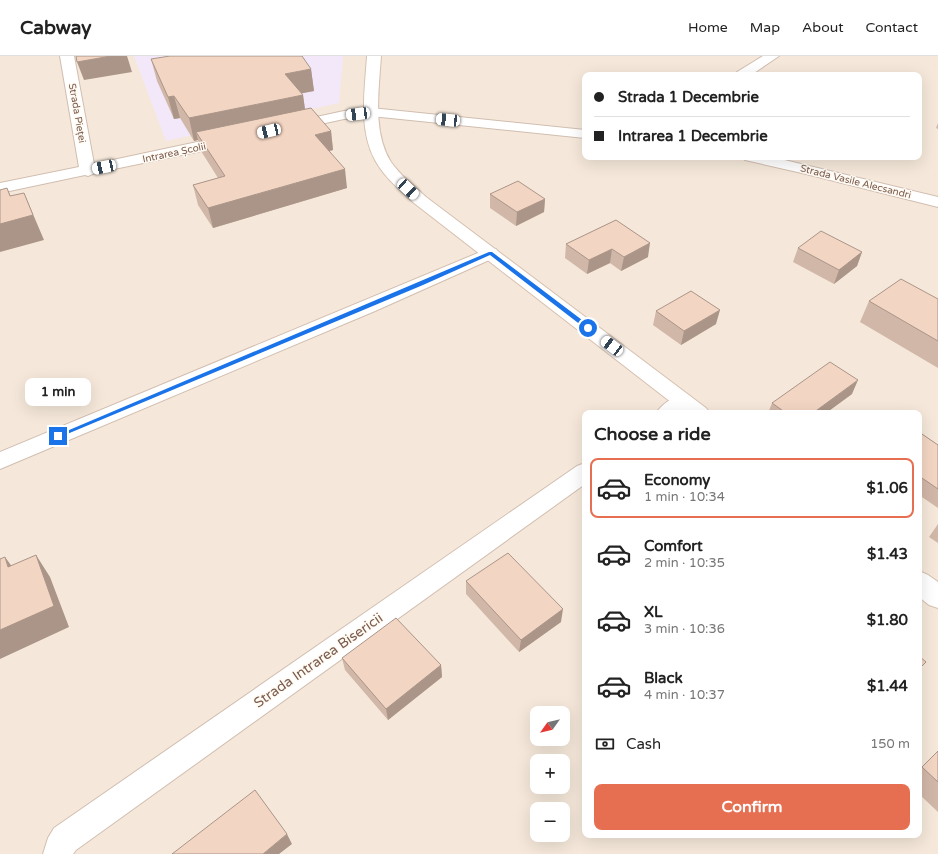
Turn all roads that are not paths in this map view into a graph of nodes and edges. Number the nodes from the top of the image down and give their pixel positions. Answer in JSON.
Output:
{"nodes":[{"id":1,"x":67,"y":56,"type":"edge"},
{"id":2,"x":374,"y":56,"type":"edge"},
{"id":3,"x":772,"y":56,"type":"edge"},
{"id":4,"x":747,"y":72,"type":"edge"},
{"id":5,"x":371,"y":112,"type":"junction"},
{"id":6,"x":280,"y":129,"type":"edge"},
{"id":7,"x":582,"y":134,"type":"edge"},
{"id":8,"x":242,"y":137,"type":"edge"},
{"id":9,"x":764,"y":160,"type":"edge"},
{"id":10,"x":88,"y":171,"type":"junction"},
{"id":11,"x":0,"y":188,"type":"edge"},
{"id":12,"x":938,"y":202,"type":"edge"},
{"id":13,"x":490,"y":253,"type":"junction"},
{"id":14,"x":683,"y":409,"type":"edge"},
{"id":15,"x":0,"y":461,"type":"edge"},
{"id":16,"x":582,"y":474,"type":"edge"},
{"id":17,"x":922,"y":584,"type":"edge"},
{"id":18,"x":938,"y":597,"type":"edge"},
{"id":19,"x":58,"y":854,"type":"edge"}],
"edges":[{"from":1,"to":10,"type":"street","name":"Strada Pieței"},
{"from":2,"to":5,"type":"street"},
{"from":3,"to":4,"type":"street"},
{"from":5,"to":6,"type":"street"},
{"from":5,"to":7,"type":"street"},
{"from":5,"to":13,"type":"street"},
{"from":8,"to":10,"type":"street","name":"Intrarea Școlii"},
{"from":9,"to":12,"type":"street","name":"Strada Vasile Alecsandri"},
{"from":10,"to":11,"type":"street","name":"Intrarea Școlii"},
{"from":13,"to":14,"type":"street"},
{"from":13,"to":15,"type":"street"},
{"from":16,"to":19,"type":"street","name":"Strada Intrarea Bisericii"},
{"from":17,"to":18,"type":"street"}]}
